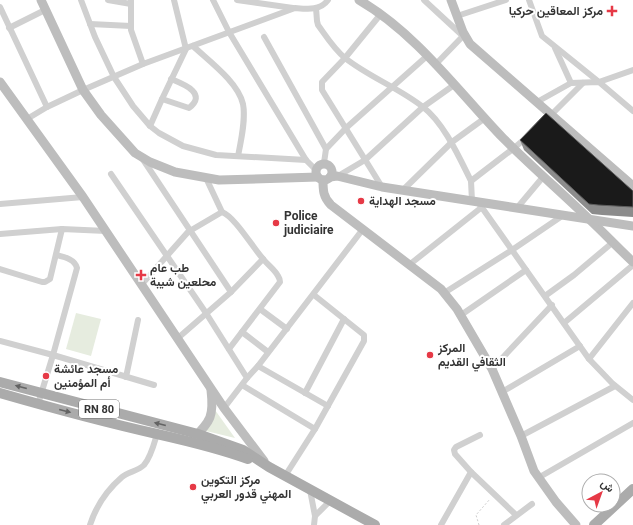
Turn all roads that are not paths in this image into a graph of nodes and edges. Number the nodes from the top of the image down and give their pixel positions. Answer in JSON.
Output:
{"nodes":[{"id":1,"x":41,"y":0,"type":"edge"},
{"id":2,"x":81,"y":0,"type":"edge"},
{"id":3,"x":108,"y":0,"type":"edge"},
{"id":4,"x":174,"y":0,"type":"edge"},
{"id":5,"x":212,"y":0,"type":"edge"},
{"id":6,"x":237,"y":0,"type":"edge"},
{"id":7,"x":328,"y":0,"type":"edge"},
{"id":8,"x":359,"y":0,"type":"edge"},
{"id":9,"x":424,"y":0,"type":"edge"},
{"id":10,"x":451,"y":0,"type":"edge"},
{"id":11,"x":506,"y":0,"type":"edge"},
{"id":12,"x":529,"y":0,"type":"edge"},
{"id":13,"x":131,"y":2,"type":"edge"},
{"id":14,"x":0,"y":7,"type":"edge"},
{"id":15,"x":295,"y":8,"type":"junction"},
{"id":16,"x":316,"y":8,"type":"junction"},
{"id":17,"x":45,"y":10,"type":"junction"},
{"id":18,"x":380,"y":15,"type":"junction"},
{"id":19,"x":457,"y":16,"type":"junction"},
{"id":20,"x":90,"y":24,"type":"junction"},
{"id":21,"x":131,"y":26,"type":"junction"},
{"id":22,"x":9,"y":28,"type":"junction"},
{"id":23,"x":229,"y":32,"type":"junction"},
{"id":24,"x":264,"y":37,"type":"dead end"},
{"id":25,"x":464,"y":37,"type":"junction"},
{"id":26,"x":193,"y":46,"type":"junction"},
{"id":27,"x":555,"y":48,"type":"junction"},
{"id":28,"x":186,"y":49,"type":"junction"},
{"id":29,"x":427,"y":56,"type":"junction"},
{"id":30,"x":345,"y":58,"type":"junction"},
{"id":31,"x":143,"y":64,"type":"junction"},
{"id":32,"x":435,"y":65,"type":"junction"},
{"id":33,"x":633,"y":70,"type":"edge"},
{"id":34,"x":114,"y":77,"type":"junction"},
{"id":35,"x":171,"y":79,"type":"junction"},
{"id":36,"x":0,"y":82,"type":"edge"},
{"id":37,"x":599,"y":82,"type":"junction"},
{"id":38,"x":571,"y":83,"type":"junction"},
{"id":39,"x":584,"y":83,"type":"junction"},
{"id":40,"x":454,"y":85,"type":"junction"},
{"id":41,"x":393,"y":87,"type":"junction"},
{"id":42,"x":83,"y":90,"type":"junction"},
{"id":43,"x":162,"y":100,"type":"junction"},
{"id":44,"x":537,"y":102,"type":"junction"},
{"id":45,"x":47,"y":107,"type":"junction"},
{"id":46,"x":423,"y":107,"type":"junction"},
{"id":47,"x":633,"y":111,"type":"edge"},
{"id":48,"x":549,"y":117,"type":"junction"},
{"id":49,"x":485,"y":118,"type":"junction"},
{"id":50,"x":27,"y":119,"type":"junction"},
{"id":51,"x":150,"y":126,"type":"junction"},
{"id":52,"x":346,"y":128,"type":"junction"},
{"id":53,"x":530,"y":134,"type":"edge"},
{"id":54,"x":452,"y":142,"type":"junction"},
{"id":55,"x":326,"y":148,"type":"junction"},
{"id":56,"x":514,"y":148,"type":"junction"},
{"id":57,"x":238,"y":156,"type":"junction"},
{"id":58,"x":142,"y":158,"type":"junction"},
{"id":59,"x":306,"y":160,"type":"junction"},
{"id":60,"x":365,"y":160,"type":"junction"},
{"id":61,"x":324,"y":164,"type":"junction"},
{"id":62,"x":111,"y":174,"type":"dead end"},
{"id":63,"x":325,"y":176,"type":"junction"},
{"id":64,"x":543,"y":177,"type":"junction"},
{"id":65,"x":206,"y":178,"type":"junction"},
{"id":66,"x":471,"y":181,"type":"junction"},
{"id":67,"x":633,"y":186,"type":"edge"},
{"id":68,"x":382,"y":187,"type":"junction"},
{"id":69,"x":403,"y":190,"type":"junction"},
{"id":70,"x":83,"y":197,"type":"junction"},
{"id":71,"x":0,"y":204,"type":"edge"},
{"id":72,"x":478,"y":204,"type":"junction"},
{"id":73,"x":517,"y":208,"type":"junction"},
{"id":74,"x":222,"y":212,"type":"junction"},
{"id":75,"x":562,"y":216,"type":"junction"},
{"id":76,"x":590,"y":220,"type":"junction"},
{"id":77,"x":633,"y":226,"type":"edge"},
{"id":78,"x":62,"y":229,"type":"junction"},
{"id":79,"x":363,"y":229,"type":"junction"},
{"id":80,"x":190,"y":230,"type":"junction"},
{"id":81,"x":106,"y":231,"type":"junction"},
{"id":82,"x":0,"y":234,"type":"edge"},
{"id":83,"x":612,"y":243,"type":"junction"},
{"id":84,"x":512,"y":250,"type":"junction"},
{"id":85,"x":56,"y":254,"type":"junction"},
{"id":86,"x":167,"y":255,"type":"junction"},
{"id":87,"x":263,"y":259,"type":"junction"},
{"id":88,"x":633,"y":262,"type":"edge"},
{"id":89,"x":409,"y":265,"type":"junction"},
{"id":90,"x":633,"y":265,"type":"edge"},
{"id":91,"x":0,"y":269,"type":"edge"},
{"id":92,"x":526,"y":270,"type":"junction"},
{"id":93,"x":142,"y":284,"type":"junction"},
{"id":94,"x":231,"y":292,"type":"junction"},
{"id":95,"x":444,"y":293,"type":"junction"},
{"id":96,"x":314,"y":295,"type":"junction"},
{"id":97,"x":545,"y":296,"type":"junction"},
{"id":98,"x":633,"y":303,"type":"edge"},
{"id":99,"x":552,"y":305,"type":"junction"},
{"id":100,"x":260,"y":309,"type":"junction"},
{"id":101,"x":206,"y":313,"type":"junction"},
{"id":102,"x":461,"y":315,"type":"junction"},
{"id":103,"x":344,"y":319,"type":"junction"},
{"id":104,"x":138,"y":320,"type":"dead end"},
{"id":105,"x":564,"y":323,"type":"junction"},
{"id":106,"x":287,"y":329,"type":"junction"},
{"id":107,"x":242,"y":332,"type":"junction"},
{"id":108,"x":178,"y":338,"type":"junction"},
{"id":109,"x":0,"y":341,"type":"edge"},
{"id":110,"x":580,"y":346,"type":"junction"},
{"id":111,"x":229,"y":349,"type":"junction"},
{"id":112,"x":268,"y":352,"type":"junction"},
{"id":113,"x":53,"y":355,"type":"junction"},
{"id":114,"x":589,"y":359,"type":"junction"},
{"id":115,"x":258,"y":366,"type":"junction"},
{"id":116,"x":492,"y":369,"type":"junction"},
{"id":117,"x":126,"y":377,"type":"junction"},
{"id":118,"x":247,"y":378,"type":"junction"},
{"id":119,"x":0,"y":382,"type":"edge"},
{"id":120,"x":242,"y":384,"type":"junction"},
{"id":121,"x":154,"y":385,"type":"dead end"},
{"id":122,"x":615,"y":386,"type":"junction"},
{"id":123,"x":211,"y":389,"type":"junction"},
{"id":124,"x":502,"y":392,"type":"junction"},
{"id":125,"x":0,"y":393,"type":"edge"},
{"id":126,"x":42,"y":393,"type":"junction"},
{"id":127,"x":305,"y":393,"type":"junction"},
{"id":128,"x":633,"y":400,"type":"edge"},
{"id":129,"x":38,"y":404,"type":"junction"},
{"id":130,"x":328,"y":406,"type":"junction"},
{"id":131,"x":224,"y":408,"type":"junction"},
{"id":132,"x":99,"y":414,"type":"junction"},
{"id":133,"x":633,"y":423,"type":"edge"},
{"id":134,"x":315,"y":429,"type":"junction"},
{"id":135,"x":157,"y":434,"type":"junction"},
{"id":136,"x":480,"y":436,"type":"dead end"},
{"id":137,"x":521,"y":436,"type":"junction"},
{"id":138,"x":194,"y":438,"type":"junction"},
{"id":139,"x":268,"y":467,"type":"junction"},
{"id":140,"x":472,"y":472,"type":"junction"},
{"id":141,"x":285,"y":476,"type":"junction"},
{"id":142,"x":538,"y":478,"type":"junction"},
{"id":143,"x":633,"y":489,"type":"edge"},
{"id":144,"x":310,"y":490,"type":"junction"},
{"id":145,"x":330,"y":501,"type":"junction"},
{"id":146,"x":532,"y":504,"type":"dead end"},
{"id":147,"x":516,"y":515,"type":"junction"},
{"id":148,"x":315,"y":516,"type":"junction"},
{"id":149,"x":90,"y":525,"type":"edge"},
{"id":150,"x":314,"y":525,"type":"edge"},
{"id":151,"x":375,"y":525,"type":"edge"},
{"id":152,"x":441,"y":525,"type":"edge"},
{"id":153,"x":504,"y":525,"type":"edge"},
{"id":154,"x":576,"y":525,"type":"edge"},
{"id":155,"x":594,"y":525,"type":"edge"}],
"edges":[{"from":1,"to":17,"type":"street"},
{"from":2,"to":20,"type":"street"},
{"from":3,"to":13,"type":"street"},
{"from":4,"to":28,"type":"street"},
{"from":5,"to":23,"type":"street"},
{"from":6,"to":15,"type":"street"},
{"from":7,"to":16,"type":"street"},
{"from":8,"to":18,"type":"street"},
{"from":9,"to":25,"type":"street"},
{"from":10,"to":19,"type":"street"},
{"from":11,"to":19,"type":"street"},
{"from":12,"to":27,"type":"street"},
{"from":13,"to":21,"type":"street"},
{"from":14,"to":22,"type":"street"},
{"from":15,"to":16,"type":"street"},
{"from":15,"to":23,"type":"street"},
{"from":16,"to":30,"type":"street"},
{"from":17,"to":22,"type":"street"},
{"from":17,"to":42,"type":"street"},
{"from":18,"to":29,"type":"street"},
{"from":18,"to":30,"type":"street"},
{"from":19,"to":25,"type":"street"},
{"from":20,"to":21,"type":"street"},
{"from":20,"to":34,"type":"street"},
{"from":21,"to":31,"type":"street"},
{"from":22,"to":45,"type":"street"},
{"from":23,"to":26,"type":"street"},
{"from":23,"to":59,"type":"street"},
{"from":24,"to":55,"type":"street"},
{"from":25,"to":32,"type":"street"},
{"from":25,"to":44,"type":"street"},
{"from":26,"to":28,"type":"street"},
{"from":26,"to":57,"type":"street"},
{"from":27,"to":37,"type":"street"},
{"from":27,"to":38,"type":"street"},
{"from":28,"to":31,"type":"street"},
{"from":28,"to":35,"type":"street"},
{"from":29,"to":32,"type":"street"},
{"from":29,"to":41,"type":"street"},
{"from":30,"to":41,"type":"street"},
{"from":30,"to":52,"type":"street"},
{"from":31,"to":34,"type":"street"},
{"from":32,"to":40,"type":"street"},
{"from":33,"to":37,"type":"street"},
{"from":34,"to":42,"type":"street"},
{"from":34,"to":51,"type":"street"},
{"from":35,"to":43,"type":"street"},
{"from":35,"to":43,"type":"street"},
{"from":36,"to":50,"type":"street"},
{"from":37,"to":39,"type":"street"},
{"from":37,"to":47,"type":"street"},
{"from":38,"to":39,"type":"street"},
{"from":38,"to":44,"type":"street"},
{"from":39,"to":48,"type":"street"},
{"from":40,"to":46,"type":"street"},
{"from":40,"to":49,"type":"street"},
{"from":41,"to":46,"type":"street"},
{"from":41,"to":52,"type":"street"},
{"from":42,"to":45,"type":"street"},
{"from":42,"to":58,"type":"street"},
{"from":43,"to":51,"type":"street"},
{"from":44,"to":48,"type":"street"},
{"from":45,"to":50,"type":"street"},
{"from":46,"to":54,"type":"street"},
{"from":46,"to":60,"type":"street"},
{"from":48,"to":67,"type":"street"},
{"from":49,"to":54,"type":"street"},
{"from":49,"to":56,"type":"street"},
{"from":50,"to":70,"type":"street"},
{"from":51,"to":57,"type":"street"},
{"from":52,"to":55,"type":"street"},
{"from":52,"to":60,"type":"street"},
{"from":53,"to":56,"type":"street"},
{"from":54,"to":66,"type":"street"},
{"from":54,"to":69,"type":"street"},
{"from":55,"to":61,"type":"street"},
{"from":56,"to":64,"type":"street"},
{"from":56,"to":66,"type":"street"},
{"from":57,"to":59,"type":"street"},
{"from":58,"to":65,"type":"street"},
{"from":58,"to":80,"type":"street"},
{"from":59,"to":63,"type":"street"},
{"from":60,"to":63,"type":"street"},
{"from":60,"to":68,"type":"street"},
{"from":61,"to":63,"type":"street"},
{"from":61,"to":63,"type":"street"},
{"from":62,"to":86,"type":"street"},
{"from":63,"to":65,"type":"street"},
{"from":63,"to":68,"type":"street"},
{"from":63,"to":79,"type":"street"},
{"from":64,"to":73,"type":"street"},
{"from":64,"to":76,"type":"street"},
{"from":65,"to":74,"type":"street"},
{"from":66,"to":72,"type":"street"},
{"from":68,"to":69,"type":"street"},
{"from":69,"to":72,"type":"street"},
{"from":70,"to":71,"type":"street"},
{"from":70,"to":81,"type":"street"},
{"from":72,"to":73,"type":"street"},
{"from":72,"to":84,"type":"street"},
{"from":72,"to":89,"type":"street"},
{"from":73,"to":75,"type":"street"},
{"from":74,"to":80,"type":"street"},
{"from":74,"to":87,"type":"street"},
{"from":75,"to":76,"type":"street"},
{"from":75,"to":84,"type":"street"},
{"from":76,"to":77,"type":"street"},
{"from":76,"to":83,"type":"street"},
{"from":78,"to":81,"type":"street"},
{"from":78,"to":82,"type":"street"},
{"from":78,"to":85,"type":"street"},
{"from":79,"to":89,"type":"street"},
{"from":79,"to":96,"type":"street"},
{"from":80,"to":86,"type":"street"},
{"from":80,"to":94,"type":"street"},
{"from":81,"to":93,"type":"street"},
{"from":83,"to":88,"type":"street"},
{"from":83,"to":97,"type":"street"},
{"from":84,"to":92,"type":"street"},
{"from":84,"to":95,"type":"street"},
{"from":85,"to":91,"type":"street"},
{"from":85,"to":113,"type":"street"},
{"from":86,"to":93,"type":"street"},
{"from":86,"to":101,"type":"street"},
{"from":87,"to":94,"type":"street"},
{"from":87,"to":100,"type":"street"},
{"from":89,"to":95,"type":"street"},
{"from":90,"to":105,"type":"street"},
{"from":92,"to":97,"type":"street"},
{"from":92,"to":102,"type":"street"},
{"from":93,"to":108,"type":"street"},
{"from":94,"to":101,"type":"street"},
{"from":95,"to":102,"type":"street"},
{"from":96,"to":103,"type":"street"},
{"from":96,"to":106,"type":"street"},
{"from":97,"to":99,"type":"street"},
{"from":98,"to":114,"type":"street"},
{"from":99,"to":105,"type":"street"},
{"from":99,"to":116,"type":"street"},
{"from":100,"to":106,"type":"street"},
{"from":100,"to":107,"type":"street"},
{"from":101,"to":108,"type":"street"},
{"from":101,"to":111,"type":"street"},
{"from":102,"to":116,"type":"street"},
{"from":103,"to":127,"type":"street"},
{"from":103,"to":130,"type":"street"},
{"from":104,"to":117,"type":"street"},
{"from":105,"to":110,"type":"street"},
{"from":106,"to":112,"type":"street"},
{"from":107,"to":111,"type":"street"},
{"from":107,"to":112,"type":"street"},
{"from":108,"to":123,"type":"street"},
{"from":109,"to":113,"type":"street"},
{"from":110,"to":114,"type":"street"},
{"from":110,"to":124,"type":"street"},
{"from":111,"to":118,"type":"street"},
{"from":112,"to":115,"type":"street"},
{"from":113,"to":117,"type":"street"},
{"from":113,"to":126,"type":"street"},
{"from":114,"to":122,"type":"street"},
{"from":115,"to":118,"type":"street"},
{"from":115,"to":127,"type":"street"},
{"from":116,"to":124,"type":"street"},
{"from":117,"to":121,"type":"street"},
{"from":118,"to":120,"type":"street"},
{"from":126,"to":119,"type":"main road","number":"RN 80","one_way":true},
{"from":120,"to":131,"type":"street"},
{"from":120,"to":134,"type":"street"},
{"from":122,"to":128,"type":"street"},
{"from":122,"to":137,"type":"street"},
{"from":123,"to":131,"type":"street"},
{"from":123,"to":138,"type":"street"},
{"from":124,"to":137,"type":"street"},
{"from":125,"to":129,"type":"main road","number":"RN 80"},
{"from":126,"to":129,"type":"street"},
{"from":126,"to":132,"type":"main road","number":"RN 80"},
{"from":127,"to":130,"type":"street"},
{"from":129,"to":132,"type":"main road","number":"RN 80","one_way":true},
{"from":130,"to":134,"type":"street"},
{"from":131,"to":139,"type":"street"},
{"from":132,"to":135,"type":"main road","number":"RN 80"},
{"from":138,"to":132,"type":"main road","number":"RN 80","one_way":true},
{"from":133,"to":142,"type":"street"},
{"from":134,"to":141,"type":"street"},
{"from":135,"to":138,"type":"main road","number":"RN 80"},
{"from":135,"to":149,"type":"street"},
{"from":136,"to":140,"type":"street"},
{"from":137,"to":142,"type":"street"},
{"from":138,"to":139,"type":"main road","number":"RN 80"},
{"from":139,"to":141,"type":"main road","number":"RN 80"},
{"from":140,"to":147,"type":"street"},
{"from":140,"to":152,"type":"street"},
{"from":141,"to":144,"type":"main road","number":"RN 80"},
{"from":142,"to":154,"type":"street"},
{"from":143,"to":155,"type":"main road"},
{"from":144,"to":145,"type":"main road","number":"RN 80"},
{"from":144,"to":148,"type":"street"},
{"from":145,"to":148,"type":"street"},
{"from":145,"to":151,"type":"main road","number":"RN 80"},
{"from":146,"to":147,"type":"street"},
{"from":147,"to":153,"type":"street"},
{"from":148,"to":150,"type":"street"}]}
